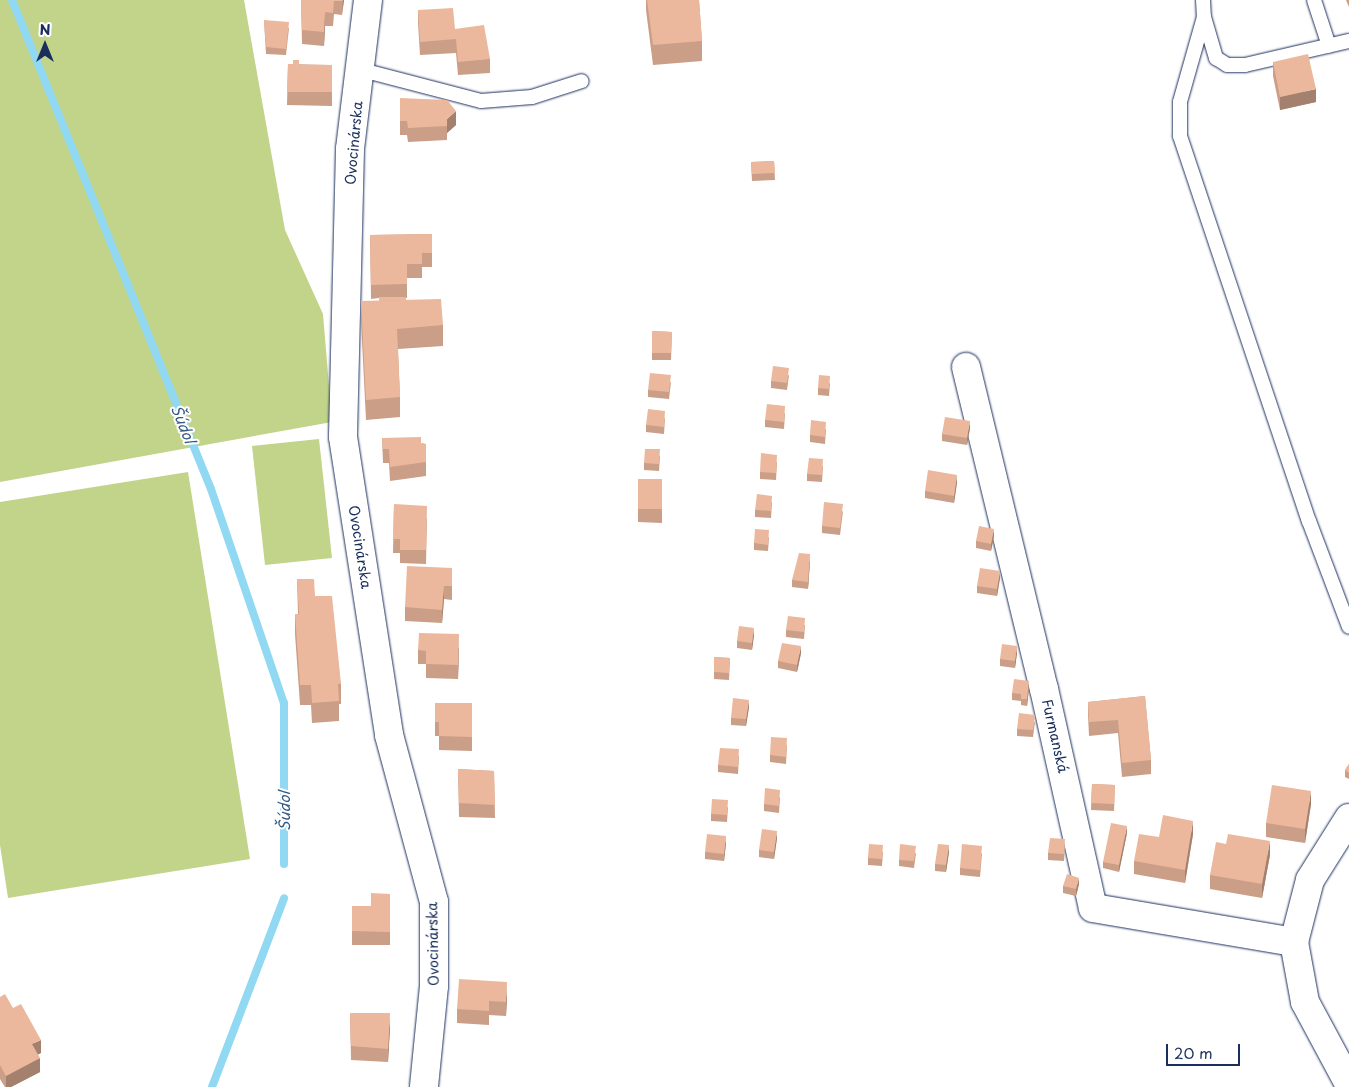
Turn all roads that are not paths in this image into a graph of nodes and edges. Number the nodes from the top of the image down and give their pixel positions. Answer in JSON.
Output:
{"nodes":[{"id":1,"x":368,"y":0,"type":"edge"},
{"id":2,"x":1204,"y":0,"type":"edge"},
{"id":3,"x":1314,"y":0,"type":"edge"},
{"id":4,"x":1204,"y":17,"type":"junction"},
{"id":5,"x":1349,"y":41,"type":"edge"},
{"id":6,"x":1329,"y":46,"type":"junction"},
{"id":7,"x":362,"y":70,"type":"junction"},
{"id":8,"x":582,"y":81,"type":"dead end"},
{"id":9,"x":966,"y":367,"type":"dead end"},
{"id":10,"x":1349,"y":627,"type":"edge"},
{"id":11,"x":1349,"y":818,"type":"edge"},
{"id":12,"x":1294,"y":942,"type":"junction"},
{"id":13,"x":1349,"y":1084,"type":"edge"},
{"id":14,"x":424,"y":1087,"type":"edge"}],
"edges":[{"from":1,"to":7,"type":"street","name":"Ovocinárska"},
{"from":2,"to":4,"type":"lane"},
{"from":3,"to":6,"type":"lane"},
{"from":4,"to":6,"type":"lane"},
{"from":4,"to":10,"type":"lane"},
{"from":5,"to":6,"type":"lane"},
{"from":7,"to":8,"type":"lane"},
{"from":7,"to":14,"type":"street","name":"Ovocinárska"},
{"from":9,"to":12,"type":"street","name":"Furmanská"},
{"from":11,"to":12,"type":"street"},
{"from":12,"to":13,"type":"street"}]}
